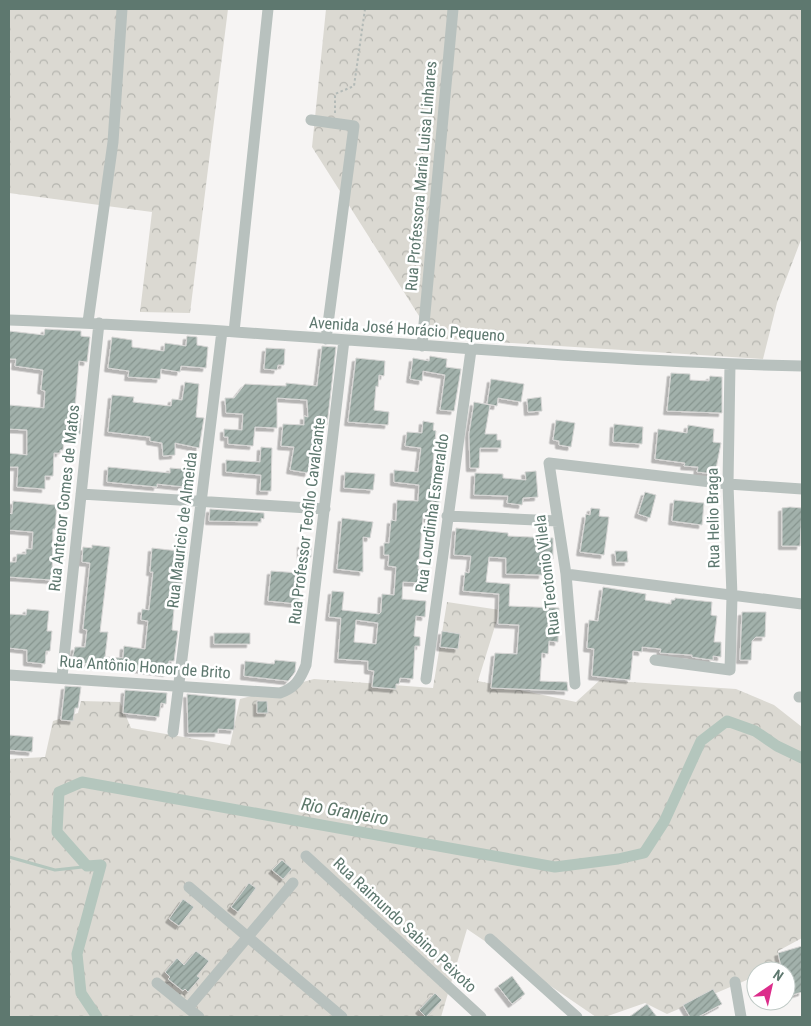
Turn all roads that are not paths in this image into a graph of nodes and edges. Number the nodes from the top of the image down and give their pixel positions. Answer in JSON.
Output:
{"nodes":[{"id":1,"x":122,"y":9,"type":"edge"},
{"id":2,"x":268,"y":9,"type":"edge"},
{"id":3,"x":453,"y":9,"type":"edge"},
{"id":4,"x":311,"y":120,"type":"dead end"},
{"id":5,"x":9,"y":320,"type":"edge"},
{"id":6,"x":94,"y":322,"type":"junction"},
{"id":7,"x":222,"y":331,"type":"junction"},
{"id":8,"x":234,"y":332,"type":"junction"},
{"id":9,"x":326,"y":339,"type":"junction"},
{"id":10,"x":344,"y":340,"type":"junction"},
{"id":11,"x":422,"y":346,"type":"junction"},
{"id":12,"x":471,"y":350,"type":"junction"},
{"id":13,"x":730,"y":364,"type":"junction"},
{"id":14,"x":802,"y":366,"type":"edge"},
{"id":15,"x":728,"y":484,"type":"junction"},
{"id":16,"x":802,"y":489,"type":"edge"},
{"id":17,"x":81,"y":494,"type":"junction"},
{"id":18,"x":202,"y":501,"type":"junction"},
{"id":19,"x":325,"y":509,"type":"junction"},
{"id":20,"x":447,"y":516,"type":"junction"},
{"id":21,"x":558,"y":521,"type":"junction"},
{"id":22,"x":566,"y":574,"type":"junction"},
{"id":23,"x":732,"y":596,"type":"junction"},
{"id":24,"x":802,"y":604,"type":"edge"},
{"id":25,"x":655,"y":660,"type":"dead end"},
{"id":26,"x":9,"y":675,"type":"edge"},
{"id":27,"x":62,"y":677,"type":"junction"},
{"id":28,"x":426,"y":679,"type":"dead end"},
{"id":29,"x":575,"y":684,"type":"dead end"},
{"id":30,"x":178,"y":687,"type":"junction"},
{"id":31,"x":280,"y":693,"type":"joint"},
{"id":32,"x":173,"y":732,"type":"dead end"},
{"id":33,"x":306,"y":856,"type":"dead end"},
{"id":34,"x":293,"y":883,"type":"dead end"},
{"id":35,"x":189,"y":887,"type":"dead end"},
{"id":36,"x":248,"y":937,"type":"junction"},
{"id":37,"x":490,"y":939,"type":"dead end"},
{"id":38,"x":735,"y":982,"type":"dead end"},
{"id":39,"x":157,"y":983,"type":"dead end"},
{"id":40,"x":188,"y":1008,"type":"junction"},
{"id":41,"x":199,"y":1017,"type":"edge"},
{"id":42,"x":342,"y":1017,"type":"edge"},
{"id":43,"x":481,"y":1017,"type":"edge"},
{"id":44,"x":577,"y":1017,"type":"edge"},
{"id":45,"x":741,"y":1017,"type":"edge"}],
"edges":[{"from":1,"to":6,"type":"street","name":"Rua Antenor Gomes de Matos"},
{"from":2,"to":8,"type":"street"},
{"from":3,"to":11,"type":"street","name":"Rua Professora Maria Luisa Linhares"},
{"from":4,"to":9,"type":"street"},
{"from":5,"to":6,"type":"street","name":"Avenida José Horácio Pequeno"},
{"from":6,"to":7,"type":"street","name":"Avenida José Horácio Pequeno"},
{"from":6,"to":17,"type":"street","name":"Rua Antenor Gomes de Matos"},
{"from":7,"to":8,"type":"street","name":"Avenida José Horácio Pequeno"},
{"from":7,"to":18,"type":"street","name":"Rua Mauricio de Almeida"},
{"from":8,"to":9,"type":"street","name":"Avenida José Horácio Pequeno"},
{"from":9,"to":10,"type":"street","name":"Avenida José Horácio Pequeno"},
{"from":10,"to":11,"type":"street","name":"Avenida José Horácio Pequeno"},
{"from":10,"to":19,"type":"street","name":"Rua Professor Teofilo Cavalcante"},
{"from":11,"to":12,"type":"street","name":"Avenida José Horácio Pequeno"},
{"from":12,"to":13,"type":"street","name":"Avenida José Horácio Pequeno"},
{"from":12,"to":20,"type":"street","name":"Rua Lourdinha Esmeraldo"},
{"from":13,"to":14,"type":"street","name":"Avenida José Horácio Pequeno"},
{"from":13,"to":15,"type":"street","name":"Rua Helio Braga"},
{"from":15,"to":16,"type":"street"},
{"from":15,"to":21,"type":"street","name":"Rua Teotonio Vilela"},
{"from":15,"to":23,"type":"street","name":"Rua Helio Braga"},
{"from":17,"to":18,"type":"street"},
{"from":17,"to":27,"type":"street","name":"Rua Antenor Gomes de Matos"},
{"from":18,"to":19,"type":"street"},
{"from":18,"to":30,"type":"street","name":"Rua Mauricio de Almeida"},
{"from":19,"to":31,"type":"street","name":"Rua Professor Teofilo Cavalcante"},
{"from":20,"to":21,"type":"street"},
{"from":20,"to":28,"type":"street","name":"Rua Lourdinha Esmeraldo"},
{"from":21,"to":22,"type":"street","name":"Rua Teotonio Vilela"},
{"from":22,"to":23,"type":"street"},
{"from":22,"to":29,"type":"street","name":"Rua Teotonio Vilela"},
{"from":23,"to":24,"type":"street"},
{"from":23,"to":25,"type":"street","name":"Rua Helio Braga"},
{"from":26,"to":27,"type":"street","name":"Rua Antônio Honor de Brito"},
{"from":27,"to":30,"type":"street","name":"Rua Antônio Honor de Brito"},
{"from":30,"to":31,"type":"street","name":"Rua Antônio Honor de Brito"},
{"from":30,"to":32,"type":"street","name":"Rua Mauricio de Almeida"},
{"from":33,"to":43,"type":"street","name":"Rua Raimundo Sabino Peixoto"},
{"from":34,"to":36,"type":"street"},
{"from":35,"to":36,"type":"street"},
{"from":36,"to":40,"type":"street"},
{"from":36,"to":42,"type":"street"},
{"from":37,"to":44,"type":"street"},
{"from":38,"to":45,"type":"street"},
{"from":39,"to":40,"type":"street"},
{"from":40,"to":41,"type":"street"}]}
